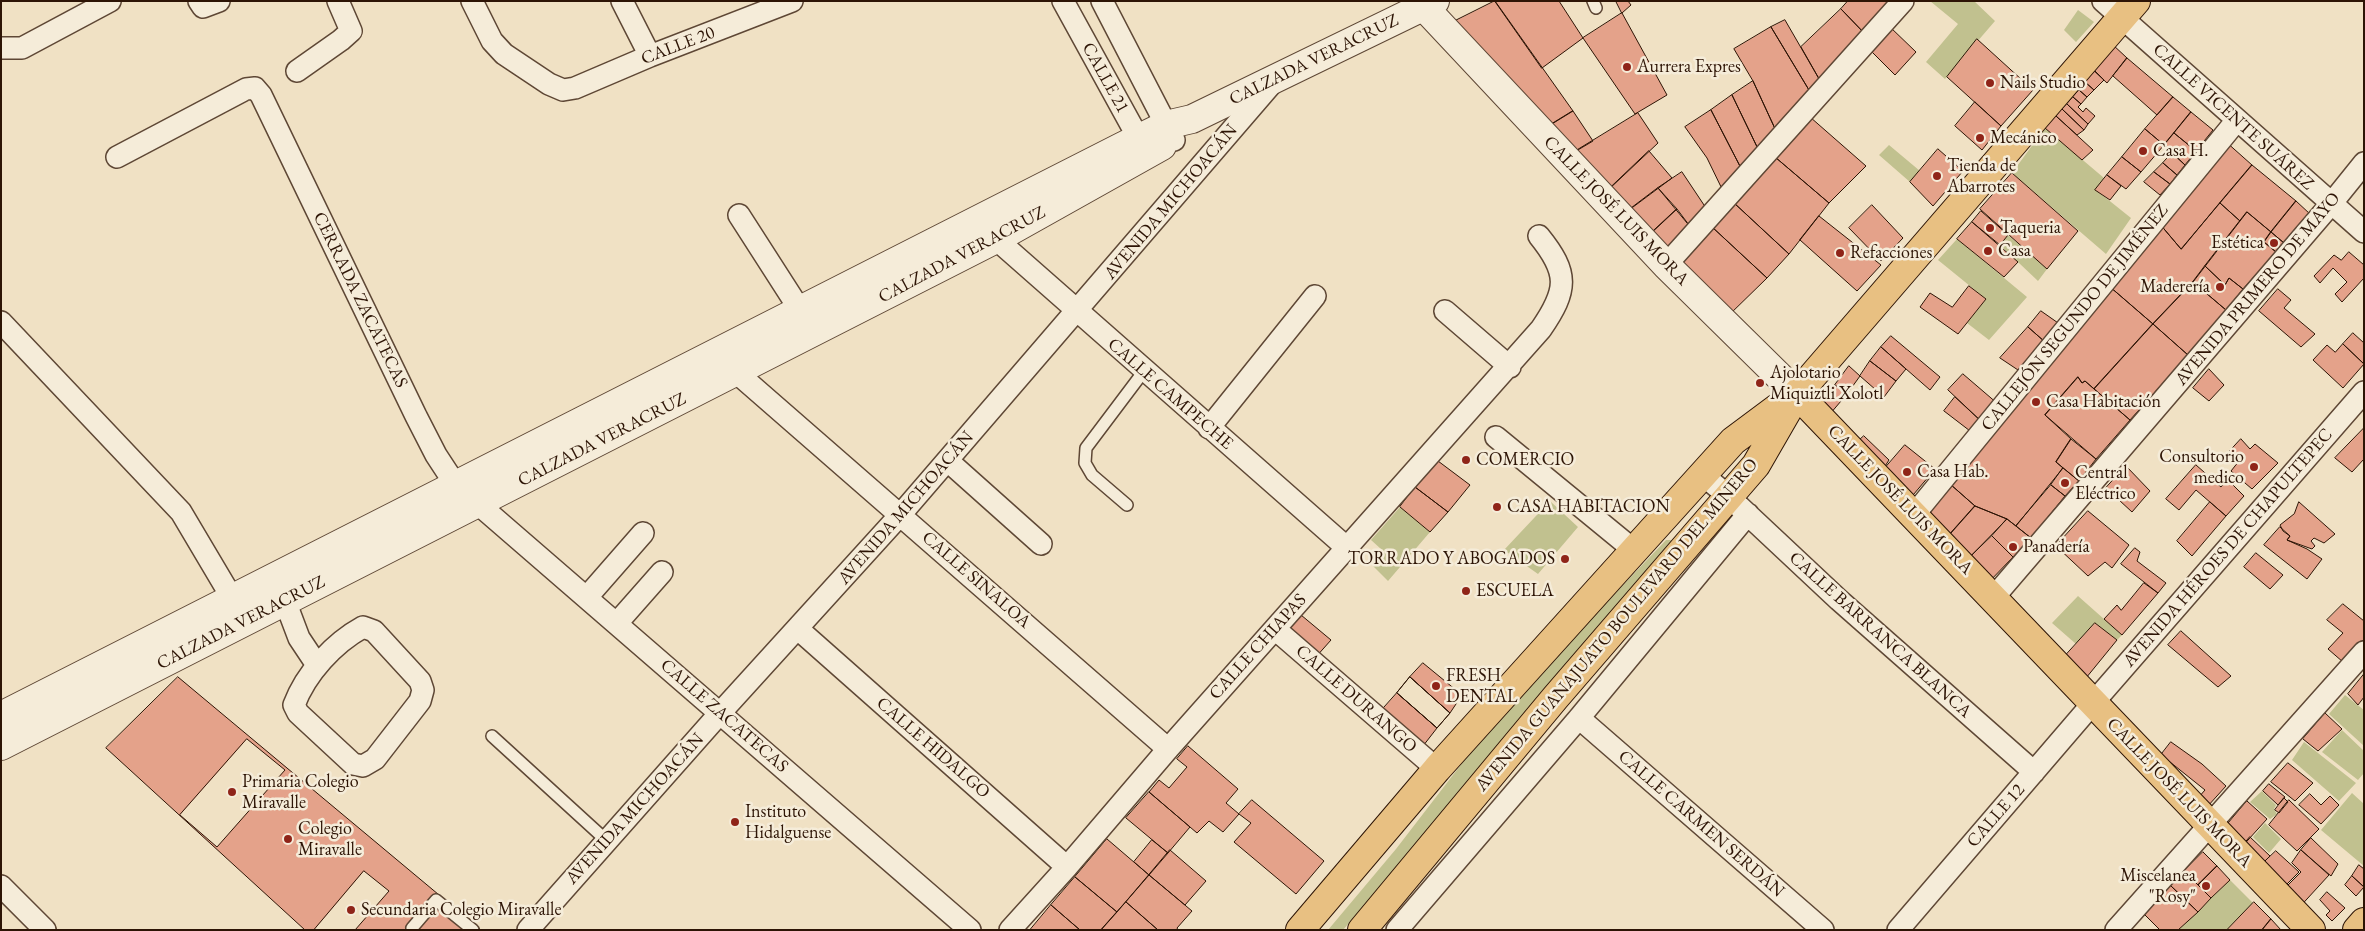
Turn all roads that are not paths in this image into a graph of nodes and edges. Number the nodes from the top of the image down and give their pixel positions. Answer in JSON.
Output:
{"nodes":[{"id":1,"x":110,"y":1,"type":"edge"},
{"id":2,"x":338,"y":1,"type":"edge"},
{"id":3,"x":472,"y":1,"type":"edge"},
{"id":4,"x":622,"y":1,"type":"edge"},
{"id":5,"x":1063,"y":1,"type":"edge"},
{"id":6,"x":1102,"y":1,"type":"edge"},
{"id":7,"x":1903,"y":1,"type":"edge"},
{"id":8,"x":780,"y":4,"type":"edge"},
{"id":9,"x":1429,"y":4,"type":"edge"},
{"id":10,"x":2120,"y":7,"type":"edge"},
{"id":11,"x":1,"y":48,"type":"edge"},
{"id":12,"x":650,"y":56,"type":"junction"},
{"id":13,"x":297,"y":70,"type":"dead end"},
{"id":14,"x":1276,"y":78,"type":"junction"},
{"id":15,"x":2238,"y":120,"type":"junction"},
{"id":16,"x":1170,"y":132,"type":"junction"},
{"id":17,"x":1143,"y":146,"type":"junction"},
{"id":18,"x":117,"y":157,"type":"dead end"},
{"id":19,"x":2364,"y":163,"type":"edge"},
{"id":20,"x":2331,"y":204,"type":"junction"},
{"id":21,"x":740,"y":215,"type":"dead end"},
{"id":22,"x":2364,"y":232,"type":"edge"},
{"id":23,"x":1539,"y":236,"type":"dead end"},
{"id":24,"x":996,"y":239,"type":"junction"},
{"id":25,"x":1666,"y":264,"type":"junction"},
{"id":26,"x":1315,"y":296,"type":"dead end"},
{"id":27,"x":800,"y":310,"type":"junction"},
{"id":28,"x":1445,"y":311,"type":"dead end"},
{"id":29,"x":1077,"y":312,"type":"junction"},
{"id":30,"x":1,"y":322,"type":"edge"},
{"id":31,"x":723,"y":349,"type":"junction"},
{"id":32,"x":1510,"y":367,"type":"junction"},
{"id":33,"x":1144,"y":371,"type":"junction"},
{"id":34,"x":737,"y":373,"type":"junction"},
{"id":35,"x":2364,"y":392,"type":"edge"},
{"id":36,"x":1798,"y":394,"type":"junction"},
{"id":37,"x":1209,"y":428,"type":"junction"},
{"id":38,"x":1496,"y":437,"type":"dead end"},
{"id":39,"x":948,"y":460,"type":"junction"},
{"id":40,"x":1703,"y":475,"type":"junction"},
{"id":41,"x":455,"y":484,"type":"junction"},
{"id":42,"x":1728,"y":496,"type":"junction"},
{"id":43,"x":478,"y":502,"type":"junction"},
{"id":44,"x":1127,"y":505,"type":"dead end"},
{"id":45,"x":901,"y":514,"type":"junction"},
{"id":46,"x":1748,"y":514,"type":"junction"},
{"id":47,"x":1913,"y":516,"type":"junction"},
{"id":48,"x":643,"y":533,"type":"dead end"},
{"id":49,"x":1041,"y":544,"type":"dead end"},
{"id":50,"x":1346,"y":547,"type":"junction"},
{"id":51,"x":1635,"y":551,"type":"junction"},
{"id":52,"x":662,"y":572,"type":"dead end"},
{"id":53,"x":587,"y":597,"type":"junction"},
{"id":54,"x":1994,"y":597,"type":"junction"},
{"id":55,"x":232,"y":598,"type":"junction"},
{"id":56,"x":285,"y":601,"type":"junction"},
{"id":57,"x":617,"y":623,"type":"junction"},
{"id":58,"x":1275,"y":629,"type":"junction"},
{"id":59,"x":798,"y":630,"type":"junction"},
{"id":60,"x":2364,"y":652,"type":"edge"},
{"id":61,"x":152,"y":654,"type":"junction"},
{"id":62,"x":317,"y":665,"type":"junction"},
{"id":63,"x":93,"y":684,"type":"junction"},
{"id":64,"x":2092,"y":703,"type":"junction"},
{"id":65,"x":5,"y":709,"type":"edge"},
{"id":66,"x":721,"y":712,"type":"junction"},
{"id":67,"x":1579,"y":718,"type":"junction"},
{"id":68,"x":492,"y":736,"type":"dead end"},
{"id":69,"x":1,"y":746,"type":"edge"},
{"id":70,"x":1168,"y":748,"type":"junction"},
{"id":71,"x":1437,"y":769,"type":"junction"},
{"id":72,"x":2034,"y":772,"type":"junction"},
{"id":73,"x":1414,"y":797,"type":"junction"},
{"id":74,"x":2210,"y":824,"type":"junction"},
{"id":75,"x":607,"y":841,"type":"junction"},
{"id":76,"x":1068,"y":867,"type":"junction"},
{"id":77,"x":1,"y":886,"type":"edge"},
{"id":78,"x":2364,"y":922,"type":"edge"},
{"id":79,"x":45,"y":930,"type":"edge"},
{"id":80,"x":414,"y":930,"type":"edge"},
{"id":81,"x":473,"y":930,"type":"edge"},
{"id":82,"x":528,"y":930,"type":"edge"},
{"id":83,"x":970,"y":930,"type":"edge"},
{"id":84,"x":1010,"y":930,"type":"edge"},
{"id":85,"x":1300,"y":930,"type":"edge"},
{"id":86,"x":1316,"y":930,"type":"edge"},
{"id":87,"x":1362,"y":930,"type":"edge"},
{"id":88,"x":1397,"y":930,"type":"edge"},
{"id":89,"x":1823,"y":930,"type":"edge"},
{"id":90,"x":1898,"y":930,"type":"edge"},
{"id":91,"x":2116,"y":930,"type":"edge"},
{"id":92,"x":2311,"y":930,"type":"edge"},
{"id":93,"x":2357,"y":930,"type":"edge"}],
"edges":[{"from":1,"to":11,"type":"street"},
{"from":2,"to":13,"type":"street"},
{"from":3,"to":12,"type":"street","name":"CALLE 20"},
{"from":4,"to":12,"type":"street"},
{"from":5,"to":17,"type":"street","name":"CALLE 21"},
{"from":6,"to":16,"type":"street","name":"CALLE 21"},
{"from":7,"to":25,"type":"street"},
{"from":8,"to":12,"type":"street","name":"CALLE 20"},
{"from":9,"to":14,"type":"street","name":"CALZADA VERACRUZ"},
{"from":9,"to":25,"type":"street","name":"CALLE JOSÉ LUIS MORA"},
{"from":10,"to":15,"type":"street","name":"CALLE VICENTE SUÁREZ"},
{"from":10,"to":36,"type":"main road"},
{"from":14,"to":16,"type":"street","name":"CALZADA VERACRUZ"},
{"from":14,"to":29,"type":"street","name":"AVENIDA MICHOACÁN"},
{"from":15,"to":20,"type":"street","name":"CALLE VICENTE SUÁREZ"},
{"from":15,"to":47,"type":"street","name":"CALLEJÓN SEGUNDO DE JIMÉNEZ"},
{"from":16,"to":17,"type":"street","name":"CALZADA VERACRUZ"},
{"from":17,"to":24,"type":"street","name":"CALZADA VERACRUZ"},
{"from":17,"to":27,"type":"street","name":"CALZADA VERACRUZ"},
{"from":18,"to":41,"type":"street","name":"CERRADA ZACATECAS"},
{"from":19,"to":20,"type":"street","name":"AVENIDA PRIMERO DE MAYO"},
{"from":20,"to":22,"type":"street","name":"CALLE VICENTE SUÁREZ"},
{"from":20,"to":54,"type":"street","name":"AVENIDA PRIMERO DE MAYO"},
{"from":21,"to":27,"type":"street"},
{"from":23,"to":32,"type":"street","name":"CALLE CHIAPAS"},
{"from":24,"to":29,"type":"street","name":"CALLE CAMPECHE"},
{"from":24,"to":34,"type":"street","name":"CALZADA VERACRUZ"},
{"from":25,"to":36,"type":"street","name":"CALLE JOSÉ LUIS MORA"},
{"from":26,"to":37,"type":"street"},
{"from":27,"to":31,"type":"street","name":"CALZADA VERACRUZ"},
{"from":28,"to":32,"type":"street"},
{"from":29,"to":33,"type":"street","name":"CALLE CAMPECHE"},
{"from":29,"to":39,"type":"street","name":"AVENIDA MICHOACÁN"},
{"from":30,"to":55,"type":"street"},
{"from":31,"to":34,"type":"street","name":"CALLE SINALOA"},
{"from":31,"to":41,"type":"street","name":"CALZADA VERACRUZ"},
{"from":32,"to":50,"type":"street","name":"CALLE CHIAPAS"},
{"from":33,"to":37,"type":"street","name":"CALLE CAMPECHE"},
{"from":33,"to":44,"type":"lane"},
{"from":34,"to":43,"type":"street","name":"CALZADA VERACRUZ"},
{"from":34,"to":45,"type":"street","name":"CALLE SINALOA"},
{"from":35,"to":64,"type":"street","name":"AVENIDA HÉROES DE CHAPULTEPEC"},
{"from":36,"to":40,"type":"main road","name":"AVENIDA GUANAJUATO BOULEVARD DEL MINERO"},
{"from":36,"to":42,"type":"main road","name":"AVENIDA GUANAJUATO BOULEVARD DEL MINERO"},
{"from":36,"to":47,"type":"main road","name":"CALLE JOSÉ LUIS MORA"},
{"from":37,"to":50,"type":"street","name":"CALLE CAMPECHE"},
{"from":38,"to":51,"type":"street"},
{"from":39,"to":45,"type":"street","name":"AVENIDA MICHOACÁN"},
{"from":39,"to":49,"type":"street"},
{"from":40,"to":42,"type":"street","name":"CALLE BARRANCA BLANCA"},
{"from":40,"to":51,"type":"main road","name":"AVENIDA GUANAJUATO BOULEVARD DEL MINERO"},
{"from":41,"to":43,"type":"street","name":"CERRADA ZACATECAS"},
{"from":41,"to":55,"type":"street","name":"CALZADA VERACRUZ"},
{"from":42,"to":46,"type":"street","name":"CALLE BARRANCA BLANCA"},
{"from":42,"to":87,"type":"main road","name":"AVENIDA GUANAJUATO BOULEVARD DEL MINERO"},
{"from":43,"to":53,"type":"street","name":"CALLE ZACATECAS"},
{"from":43,"to":56,"type":"street","name":"CALZADA VERACRUZ"},
{"from":45,"to":59,"type":"street","name":"AVENIDA MICHOACÁN"},
{"from":45,"to":70,"type":"street","name":"CALLE SINALOA"},
{"from":46,"to":67,"type":"street"},
{"from":46,"to":72,"type":"street","name":"CALLE BARRANCA BLANCA"},
{"from":47,"to":54,"type":"main road","name":"CALLE JOSÉ LUIS MORA"},
{"from":48,"to":53,"type":"street"},
{"from":50,"to":58,"type":"street","name":"CALLE CHIAPAS"},
{"from":51,"to":71,"type":"main road","name":"AVENIDA GUANAJUATO BOULEVARD DEL MINERO"},
{"from":52,"to":57,"type":"street"},
{"from":53,"to":57,"type":"street","name":"CALLE ZACATECAS"},
{"from":54,"to":64,"type":"main road","name":"CALLE JOSÉ LUIS MORA"},
{"from":55,"to":61,"type":"street","name":"CALZADA VERACRUZ"},
{"from":56,"to":61,"type":"street","name":"CALZADA VERACRUZ"},
{"from":56,"to":62,"type":"street"},
{"from":57,"to":66,"type":"street","name":"CALLE ZACATECAS"},
{"from":58,"to":70,"type":"street","name":"CALLE CHIAPAS"},
{"from":58,"to":71,"type":"street","name":"CALLE DURANGO"},
{"from":59,"to":66,"type":"street","name":"AVENIDA MICHOACÁN"},
{"from":59,"to":76,"type":"street","name":"CALLE HIDALGO"},
{"from":60,"to":74,"type":"street"},
{"from":61,"to":63,"type":"street","name":"CALZADA VERACRUZ"},
{"from":62,"to":62,"type":"street"},
{"from":63,"to":65,"type":"street","name":"CALZADA VERACRUZ"},
{"from":63,"to":69,"type":"street","name":"CALZADA VERACRUZ"},
{"from":64,"to":72,"type":"street","name":"CALLE 12"},
{"from":64,"to":74,"type":"main road","name":"CALLE JOSÉ LUIS MORA"},
{"from":66,"to":75,"type":"street","name":"AVENIDA MICHOACÁN"},
{"from":66,"to":83,"type":"street","name":"CALLE ZACATECAS"},
{"from":67,"to":88,"type":"street"},
{"from":67,"to":89,"type":"street","name":"CALLE CARMEN SERDÁN"},
{"from":68,"to":75,"type":"lane"},
{"from":70,"to":76,"type":"street","name":"CALLE CHIAPAS"},
{"from":71,"to":73,"type":"main road","name":"AVENIDA GUANAJUATO BOULEVARD DEL MINERO"},
{"from":72,"to":90,"type":"street","name":"CALLE 12"},
{"from":73,"to":85,"type":"main road","name":"AVENIDA GUANAJUATO BOULEVARD DEL MINERO"},
{"from":73,"to":86,"type":"main road"},
{"from":74,"to":91,"type":"street"},
{"from":74,"to":92,"type":"main road","name":"CALLE JOSÉ LUIS MORA"},
{"from":75,"to":82,"type":"street","name":"AVENIDA MICHOACÁN"},
{"from":76,"to":84,"type":"street","name":"CALLE CHIAPAS"},
{"from":77,"to":79,"type":"street"},
{"from":78,"to":93,"type":"main road"},
{"from":80,"to":81,"type":"lane"}]}
